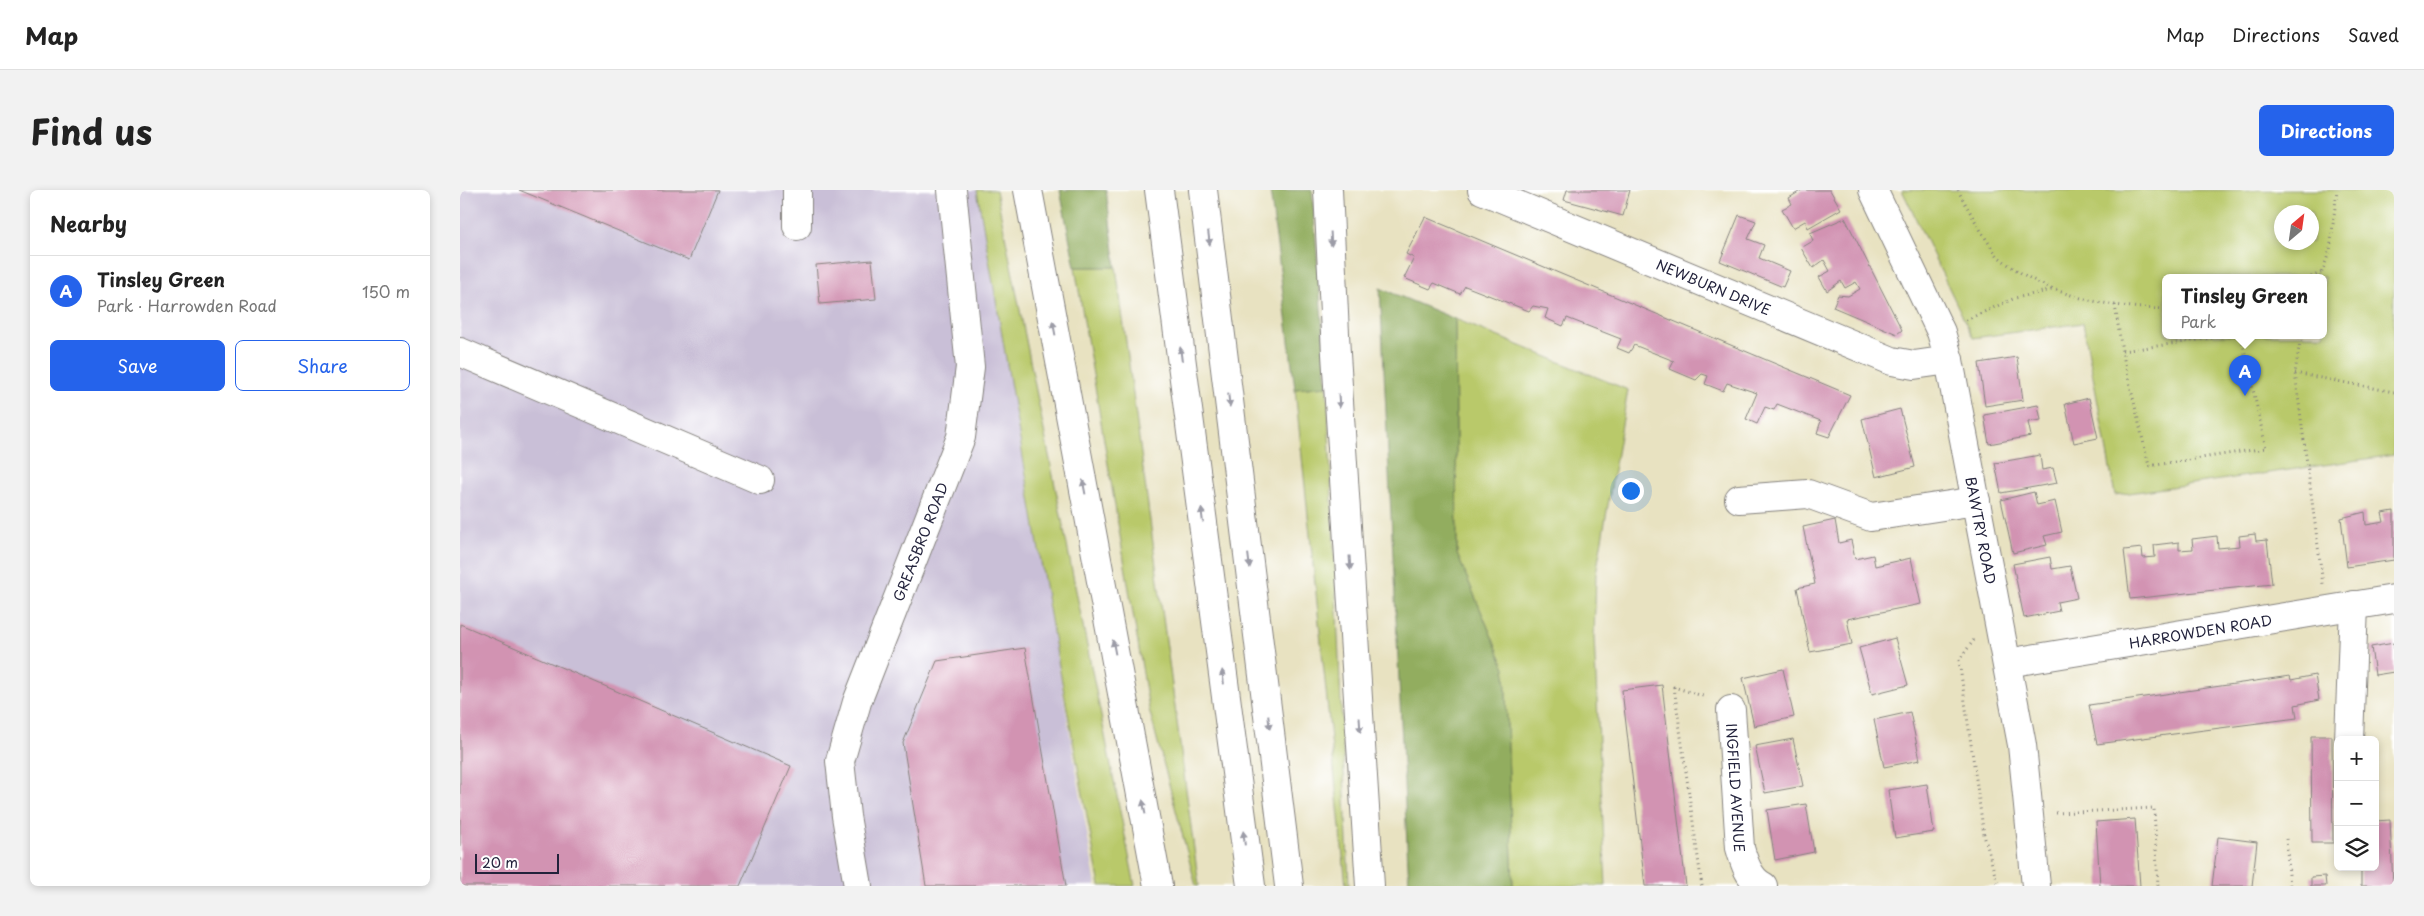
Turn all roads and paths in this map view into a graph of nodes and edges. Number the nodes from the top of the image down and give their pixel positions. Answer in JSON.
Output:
{"nodes":[{"id":1,"x":797,"y":190,"type":"edge"},
{"id":2,"x":952,"y":190,"type":"edge"},
{"id":3,"x":1028,"y":190,"type":"edge"},
{"id":4,"x":1159,"y":190,"type":"edge"},
{"id":5,"x":1203,"y":190,"type":"edge"},
{"id":6,"x":1328,"y":190,"type":"edge"},
{"id":7,"x":1482,"y":190,"type":"edge"},
{"id":8,"x":1873,"y":190,"type":"edge"},
{"id":9,"x":1958,"y":190,"type":"edge"},
{"id":10,"x":2337,"y":190,"type":"edge"},
{"id":11,"x":797,"y":226,"type":"dead end"},
{"id":12,"x":2320,"y":274,"type":"edge"},
{"id":13,"x":2052,"y":290,"type":"junction"},
{"id":14,"x":2115,"y":305,"type":"junction"},
{"id":15,"x":2162,"y":309,"type":"edge"},
{"id":16,"x":1941,"y":332,"type":"junction"},
{"id":17,"x":2205,"y":339,"type":"edge"},
{"id":18,"x":2241,"y":339,"type":"edge"},
{"id":19,"x":2300,"y":339,"type":"edge"},
{"id":20,"x":2122,"y":351,"type":"junction"},
{"id":21,"x":460,"y":352,"type":"edge"},
{"id":22,"x":1949,"y":360,"type":"junction"},
{"id":23,"x":2295,"y":374,"type":"junction"},
{"id":24,"x":2394,"y":392,"type":"edge"},
{"id":25,"x":760,"y":480,"type":"dead end"},
{"id":26,"x":1739,"y":499,"type":"dead end"},
{"id":27,"x":1976,"y":501,"type":"junction"},
{"id":28,"x":2394,"y":600,"type":"edge"},
{"id":29,"x":2354,"y":605,"type":"junction"},
{"id":30,"x":2327,"y":609,"type":"junction"},
{"id":31,"x":1999,"y":624,"type":"junction"},
{"id":32,"x":2006,"y":663,"type":"junction"},
{"id":33,"x":1731,"y":710,"type":"joint"},
{"id":34,"x":2349,"y":736,"type":"edge"},
{"id":35,"x":2030,"y":814,"type":"junction"},
{"id":36,"x":2286,"y":839,"type":"dead end"},
{"id":37,"x":858,"y":886,"type":"edge"},
{"id":38,"x":1158,"y":886,"type":"edge"},
{"id":39,"x":1251,"y":886,"type":"edge"},
{"id":40,"x":1290,"y":886,"type":"edge"},
{"id":41,"x":1370,"y":886,"type":"edge"},
{"id":42,"x":1702,"y":886,"type":"edge"},
{"id":43,"x":1763,"y":886,"type":"edge"},
{"id":44,"x":1998,"y":886,"type":"edge"},
{"id":45,"x":2036,"y":886,"type":"edge"},
{"id":46,"x":2158,"y":886,"type":"edge"},
{"id":47,"x":2290,"y":886,"type":"edge"}],
"edges":[{"from":1,"to":11,"type":"main road"},
{"from":2,"to":37,"type":"main road","name":"GREASBRO ROAD"},
{"from":38,"to":3,"type":"main road","one_way":true},
{"from":39,"to":4,"type":"main road","one_way":true},
{"from":5,"to":40,"type":"main road","one_way":true},
{"from":6,"to":41,"type":"main road","one_way":true},
{"from":7,"to":22,"type":"main road","name":"NEWBURN DRIVE"},
{"from":8,"to":16,"type":"main road","name":"BAWTRY ROAD"},
{"from":9,"to":13,"type":"path"},
{"from":10,"to":12,"type":"path"},
{"from":13,"to":14,"type":"path"},
{"from":13,"to":16,"type":"path"},
{"from":14,"to":15,"type":"path"},
{"from":14,"to":20,"type":"path"},
{"from":16,"to":22,"type":"main road","name":"BAWTRY ROAD"},
{"from":17,"to":20,"type":"path"},
{"from":18,"to":20,"type":"path"},
{"from":19,"to":23,"type":"path"},
{"from":21,"to":25,"type":"main road"},
{"from":22,"to":27,"type":"main road","name":"BAWTRY ROAD"},
{"from":23,"to":24,"type":"path"},
{"from":23,"to":30,"type":"path"},
{"from":26,"to":27,"type":"main road"},
{"from":27,"to":31,"type":"main road","name":"BAWTRY ROAD"},
{"from":28,"to":29,"type":"main road","name":"HARROWDEN ROAD"},
{"from":29,"to":30,"type":"main road","name":"HARROWDEN ROAD"},
{"from":29,"to":34,"type":"main road"},
{"from":30,"to":32,"type":"main road","name":"HARROWDEN ROAD"},
{"from":31,"to":32,"type":"main road","name":"BAWTRY ROAD"},
{"from":31,"to":44,"type":"path"},
{"from":32,"to":35,"type":"main road","name":"BAWTRY ROAD"},
{"from":33,"to":42,"type":"path"},
{"from":33,"to":43,"type":"main road","name":"INGFIELD AVENUE"},
{"from":35,"to":45,"type":"main road","name":"BAWTRY ROAD"},
{"from":35,"to":46,"type":"path"},
{"from":36,"to":47,"type":"path"}]}
